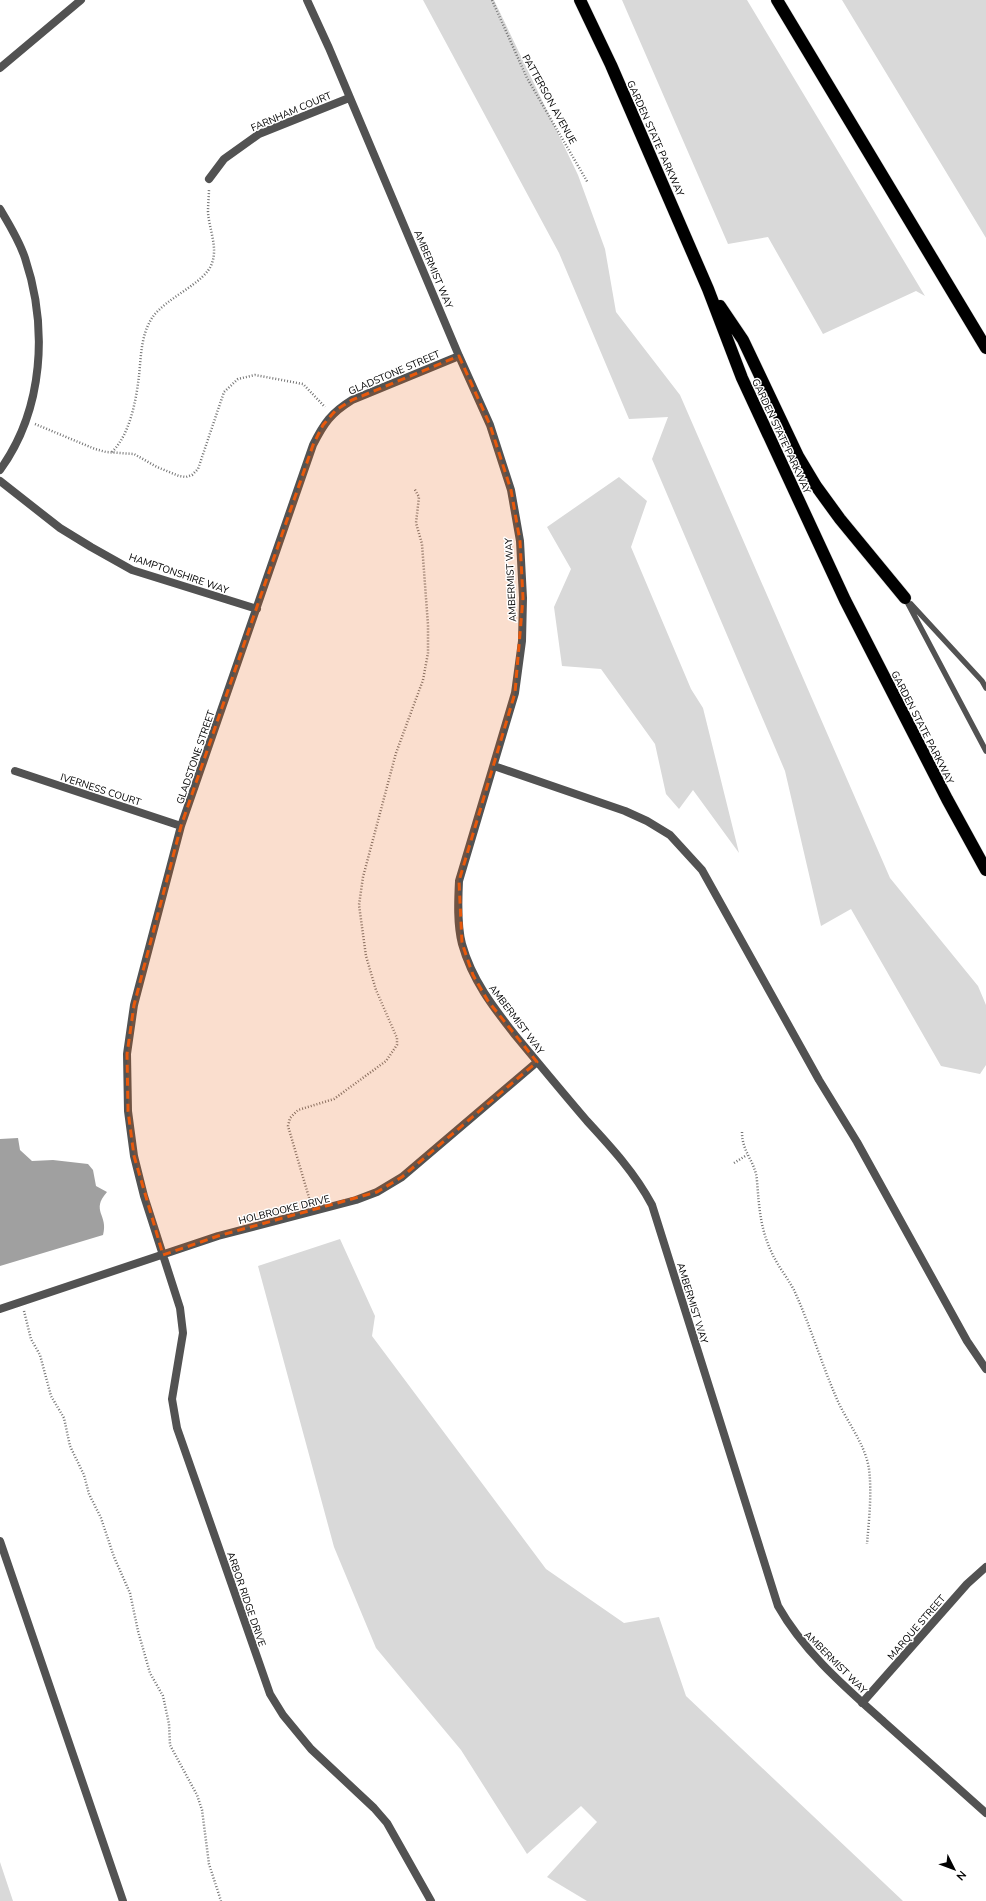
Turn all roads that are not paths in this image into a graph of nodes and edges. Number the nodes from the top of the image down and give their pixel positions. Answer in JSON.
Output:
{"nodes":[{"id":1,"x":81,"y":0,"type":"edge"},
{"id":2,"x":307,"y":0,"type":"edge"},
{"id":3,"x":580,"y":0,"type":"edge"},
{"id":4,"x":777,"y":0,"type":"edge"},
{"id":5,"x":0,"y":68,"type":"edge"},
{"id":6,"x":349,"y":98,"type":"junction"},
{"id":7,"x":209,"y":179,"type":"road end"},
{"id":8,"x":0,"y":209,"type":"edge"},
{"id":9,"x":708,"y":289,"type":"junction"},
{"id":10,"x":986,"y":348,"type":"edge"},
{"id":11,"x":459,"y":356,"type":"junction"},
{"id":12,"x":0,"y":470,"type":"edge"},
{"id":13,"x":0,"y":481,"type":"edge"},
{"id":14,"x":905,"y":598,"type":"junction"},
{"id":15,"x":257,"y":609,"type":"junction"},
{"id":16,"x":984,"y":680,"type":"edge"},
{"id":17,"x":986,"y":688,"type":"edge"},
{"id":18,"x":986,"y":751,"type":"edge"},
{"id":19,"x":494,"y":766,"type":"junction"},
{"id":20,"x":16,"y":771,"type":"dead end"},
{"id":21,"x":181,"y":826,"type":"junction"},
{"id":22,"x":986,"y":870,"type":"edge"},
{"id":23,"x":537,"y":1062,"type":"junction"},
{"id":24,"x":163,"y":1255,"type":"junction"},
{"id":25,"x":0,"y":1309,"type":"edge"},
{"id":26,"x":986,"y":1369,"type":"edge"},
{"id":27,"x":0,"y":1541,"type":"edge"},
{"id":28,"x":986,"y":1567,"type":"edge"},
{"id":29,"x":862,"y":1703,"type":"junction"},
{"id":30,"x":986,"y":1813,"type":"edge"},
{"id":31,"x":123,"y":1901,"type":"edge"},
{"id":32,"x":431,"y":1901,"type":"edge"}],
"edges":[{"from":1,"to":5,"type":"street"},
{"from":2,"to":6,"type":"street","name":"AMBERMIST WAY"},
{"from":3,"to":9,"type":"highway","name":"GARDEN STATE PARKWAY"},
{"from":4,"to":10,"type":"highway"},
{"from":6,"to":7,"type":"street","name":"FARNHAM COURT"},
{"from":6,"to":11,"type":"street","name":"AMBERMIST WAY"},
{"from":8,"to":12,"type":"street"},
{"from":9,"to":14,"type":"highway"},
{"from":9,"to":22,"type":"highway","name":"GARDEN STATE PARKWAY"},
{"from":11,"to":15,"type":"street","name":"GLADSTONE STREET"},
{"from":11,"to":19,"type":"street","name":"AMBERMIST WAY"},
{"from":13,"to":15,"type":"street","name":"HAMPTONSHIRE WAY"},
{"from":14,"to":16,"type":"lane"},
{"from":14,"to":18,"type":"lane"},
{"from":15,"to":21,"type":"street","name":"GLADSTONE STREET"},
{"from":16,"to":17,"type":"lane"},
{"from":19,"to":23,"type":"street","name":"AMBERMIST WAY"},
{"from":19,"to":26,"type":"street"},
{"from":20,"to":21,"type":"street","name":"IVERNESS COURT"},
{"from":21,"to":24,"type":"street","name":"GLADSTONE STREET"},
{"from":23,"to":24,"type":"street","name":"HOLBROOKE DRIVE"},
{"from":23,"to":29,"type":"street","name":"AMBERMIST WAY"},
{"from":24,"to":25,"type":"street","name":"HOLBROOKE DRIVE"},
{"from":24,"to":32,"type":"street","name":"ARBOR RIDGE DRIVE"},
{"from":27,"to":31,"type":"street"},
{"from":28,"to":29,"type":"street","name":"MARQUE STREET"},
{"from":29,"to":30,"type":"street","name":"AMBERMIST WAY"}]}
